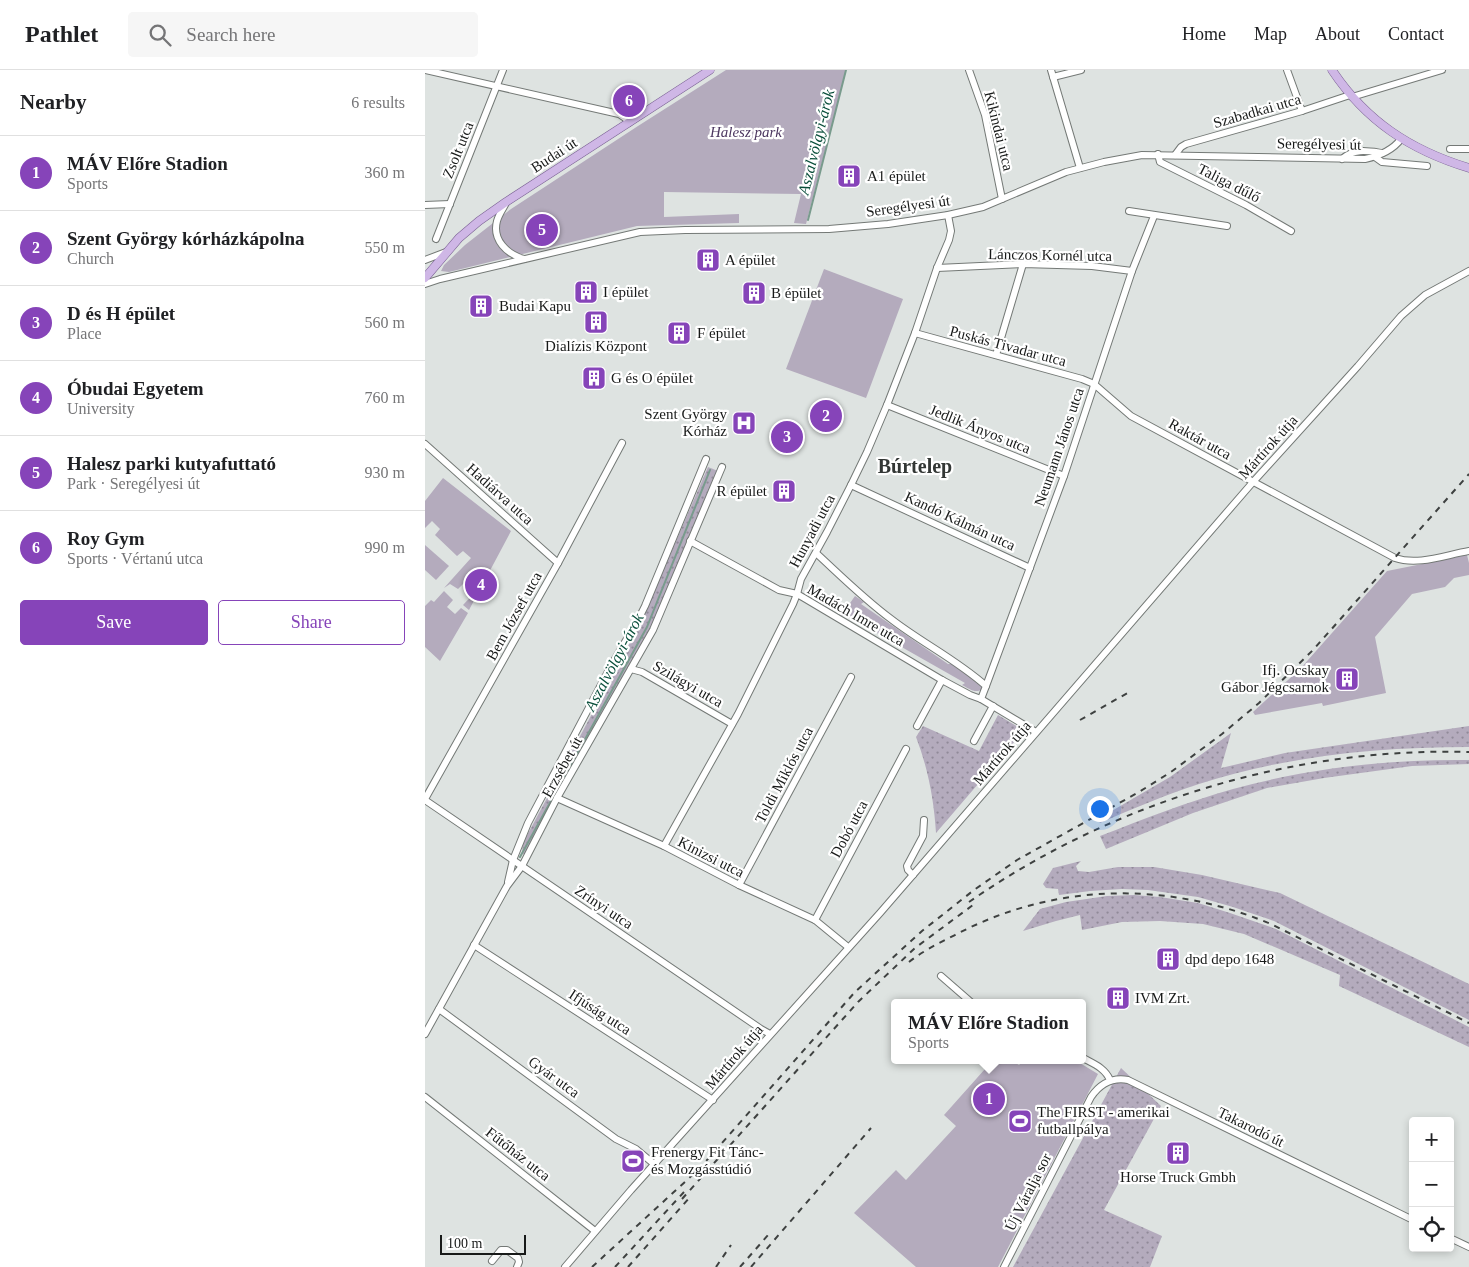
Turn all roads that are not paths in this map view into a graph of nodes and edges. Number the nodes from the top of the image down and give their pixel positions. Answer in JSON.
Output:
{"nodes":[{"id":1,"x":425,"y":70,"type":"edge"},
{"id":2,"x":503,"y":70,"type":"edge"},
{"id":3,"x":710,"y":70,"type":"edge"},
{"id":4,"x":969,"y":70,"type":"edge"},
{"id":5,"x":1051,"y":70,"type":"edge"},
{"id":6,"x":1081,"y":70,"type":"edge"},
{"id":7,"x":1287,"y":70,"type":"edge"},
{"id":8,"x":1332,"y":70,"type":"edge"},
{"id":9,"x":1442,"y":70,"type":"edge"},
{"id":10,"x":1053,"y":77,"type":"junction"},
{"id":11,"x":497,"y":86,"type":"junction"},
{"id":12,"x":1351,"y":96,"type":"junction"},
{"id":13,"x":1302,"y":111,"type":"junction"},
{"id":14,"x":629,"y":123,"type":"junction"},
{"id":15,"x":1401,"y":139,"type":"junction"},
{"id":16,"x":1450,"y":149,"type":"dead end"},
{"id":17,"x":1469,"y":149,"type":"edge"},
{"id":18,"x":1384,"y":153,"type":"junction"},
{"id":19,"x":1158,"y":154,"type":"junction"},
{"id":20,"x":1175,"y":155,"type":"junction"},
{"id":21,"x":1375,"y":157,"type":"junction"},
{"id":22,"x":1342,"y":159,"type":"junction"},
{"id":23,"x":1427,"y":166,"type":"dead end"},
{"id":24,"x":1079,"y":168,"type":"junction"},
{"id":25,"x":1469,"y":168,"type":"edge"},
{"id":26,"x":1002,"y":198,"type":"junction"},
{"id":27,"x":506,"y":202,"type":"junction"},
{"id":28,"x":450,"y":204,"type":"junction"},
{"id":29,"x":425,"y":205,"type":"edge"},
{"id":30,"x":1129,"y":211,"type":"dead end"},
{"id":31,"x":948,"y":215,"type":"junction"},
{"id":32,"x":1155,"y":216,"type":"junction"},
{"id":33,"x":1227,"y":226,"type":"dead end"},
{"id":34,"x":1291,"y":231,"type":"dead end"},
{"id":35,"x":437,"y":239,"type":"dead end"},
{"id":36,"x":447,"y":251,"type":"junction"},
{"id":37,"x":425,"y":260,"type":"edge"},
{"id":38,"x":525,"y":260,"type":"junction"},
{"id":39,"x":1023,"y":264,"type":"junction"},
{"id":40,"x":937,"y":268,"type":"junction"},
{"id":41,"x":1132,"y":271,"type":"junction"},
{"id":42,"x":1469,"y":271,"type":"edge"},
{"id":43,"x":426,"y":275,"type":"edge"},
{"id":44,"x":440,"y":279,"type":"junction"},
{"id":45,"x":425,"y":284,"type":"edge"},
{"id":46,"x":915,"y":333,"type":"junction"},
{"id":47,"x":996,"y":355,"type":"junction"},
{"id":48,"x":1094,"y":384,"type":"junction"},
{"id":49,"x":887,"y":405,"type":"junction"},
{"id":50,"x":622,"y":443,"type":"dead end"},
{"id":51,"x":425,"y":444,"type":"edge"},
{"id":52,"x":706,"y":460,"type":"dead end"},
{"id":53,"x":722,"y":467,"type":"dead end"},
{"id":54,"x":1064,"y":476,"type":"junction"},
{"id":55,"x":1253,"y":482,"type":"junction"},
{"id":56,"x":851,"y":485,"type":"junction"},
{"id":57,"x":690,"y":541,"type":"junction"},
{"id":58,"x":1469,"y":551,"type":"edge"},
{"id":59,"x":816,"y":553,"type":"junction"},
{"id":60,"x":558,"y":563,"type":"junction"},
{"id":61,"x":1030,"y":568,"type":"junction"},
{"id":62,"x":797,"y":594,"type":"junction"},
{"id":63,"x":631,"y":669,"type":"junction"},
{"id":64,"x":851,"y":677,"type":"dead end"},
{"id":65,"x":942,"y":680,"type":"junction"},
{"id":66,"x":986,"y":686,"type":"junction"},
{"id":67,"x":981,"y":699,"type":"junction"},
{"id":68,"x":993,"y":706,"type":"junction"},
{"id":69,"x":732,"y":724,"type":"junction"},
{"id":70,"x":917,"y":726,"type":"dead end"},
{"id":71,"x":1036,"y":732,"type":"junction"},
{"id":72,"x":974,"y":741,"type":"dead end"},
{"id":73,"x":906,"y":749,"type":"dead end"},
{"id":74,"x":557,"y":798,"type":"junction"},
{"id":75,"x":425,"y":800,"type":"edge"},
{"id":76,"x":924,"y":820,"type":"dead end"},
{"id":77,"x":664,"y":846,"type":"junction"},
{"id":78,"x":513,"y":860,"type":"junction"},
{"id":79,"x":522,"y":866,"type":"junction"},
{"id":80,"x":913,"y":875,"type":"junction"},
{"id":81,"x":739,"y":885,"type":"junction"},
{"id":82,"x":507,"y":886,"type":"junction"},
{"id":83,"x":815,"y":920,"type":"junction"},
{"id":84,"x":474,"y":946,"type":"junction"},
{"id":85,"x":848,"y":947,"type":"junction"},
{"id":86,"x":941,"y":976,"type":"dead end"},
{"id":87,"x":967,"y":999,"type":"edge"},
{"id":88,"x":439,"y":1009,"type":"junction"},
{"id":89,"x":425,"y":1034,"type":"edge"},
{"id":90,"x":771,"y":1034,"type":"junction"},
{"id":91,"x":1086,"y":1060,"type":"edge"},
{"id":92,"x":1110,"y":1080,"type":"junction"},
{"id":93,"x":425,"y":1097,"type":"edge"},
{"id":94,"x":713,"y":1100,"type":"junction"},
{"id":95,"x":654,"y":1164,"type":"junction"},
{"id":96,"x":1409,"y":1218,"type":"edge"},
{"id":97,"x":595,"y":1232,"type":"junction"},
{"id":98,"x":1454,"y":1240,"type":"edge"},
{"id":99,"x":1469,"y":1247,"type":"edge"},
{"id":100,"x":492,"y":1261,"type":"dead end"},
{"id":101,"x":517,"y":1267,"type":"edge"},
{"id":102,"x":565,"y":1267,"type":"edge"},
{"id":103,"x":1004,"y":1267,"type":"edge"}],
"edges":[{"from":1,"to":11,"type":"street"},
{"from":2,"to":11,"type":"street","name":"Zsolt utca"},
{"from":3,"to":14,"type":"main road","name":"Budai út"},
{"from":4,"to":26,"type":"street","name":"Kikindai utca"},
{"from":5,"to":10,"type":"street"},
{"from":6,"to":10,"type":"street"},
{"from":7,"to":13,"type":"street"},
{"from":8,"to":12,"type":"main road"},
{"from":9,"to":12,"type":"street","name":"Szabadkai utca"},
{"from":10,"to":24,"type":"street"},
{"from":11,"to":14,"type":"street"},
{"from":11,"to":28,"type":"street","name":"Zsolt utca"},
{"from":12,"to":13,"type":"street","name":"Szabadkai utca"},
{"from":12,"to":15,"type":"main road"},
{"from":13,"to":20,"type":"street","name":"Szabadkai utca"},
{"from":14,"to":27,"type":"main road","name":"Budai út"},
{"from":15,"to":18,"type":"street","name":"Seregélyesi út"},
{"from":15,"to":25,"type":"main road"},
{"from":16,"to":17,"type":"street"},
{"from":18,"to":21,"type":"street","name":"Seregélyesi út"},
{"from":18,"to":22,"type":"street"},
{"from":19,"to":20,"type":"street","name":"Seregélyesi út"},
{"from":19,"to":24,"type":"street","name":"Seregélyesi út"},
{"from":19,"to":34,"type":"street","name":"Taliga dűlő"},
{"from":20,"to":22,"type":"street","name":"Seregélyesi út"},
{"from":21,"to":22,"type":"street","name":"Seregélyesi út"},
{"from":21,"to":23,"type":"street","name":"Seregélyesi út"},
{"from":24,"to":26,"type":"street","name":"Seregélyesi út"},
{"from":26,"to":31,"type":"street","name":"Seregélyesi út"},
{"from":27,"to":36,"type":"main road","name":"Budai út"},
{"from":27,"to":38,"type":"street"},
{"from":28,"to":29,"type":"street"},
{"from":28,"to":35,"type":"street","name":"Zsolt utca"},
{"from":30,"to":32,"type":"street"},
{"from":31,"to":38,"type":"street","name":"Seregélyesi út"},
{"from":31,"to":40,"type":"street","name":"Hunyadi utca"},
{"from":32,"to":33,"type":"street"},
{"from":32,"to":41,"type":"street","name":"Neumann János utca"},
{"from":36,"to":37,"type":"street"},
{"from":36,"to":43,"type":"main road","name":"Budai út"},
{"from":38,"to":44,"type":"street","name":"Seregélyesi út"},
{"from":39,"to":40,"type":"street","name":"Lánczos Kornél utca"},
{"from":39,"to":41,"type":"street","name":"Lánczos Kornél utca"},
{"from":39,"to":47,"type":"street"},
{"from":40,"to":46,"type":"street","name":"Hunyadi utca"},
{"from":41,"to":48,"type":"street","name":"Neumann János utca"},
{"from":42,"to":55,"type":"street","name":"Mártírok útja"},
{"from":43,"to":44,"type":"street"},
{"from":44,"to":45,"type":"street","name":"Seregélyesi út"},
{"from":46,"to":47,"type":"street","name":"Puskás Tivadar utca"},
{"from":46,"to":49,"type":"street","name":"Hunyadi utca"},
{"from":47,"to":48,"type":"street","name":"Puskás Tivadar utca"},
{"from":48,"to":54,"type":"street","name":"Neumann János utca"},
{"from":48,"to":55,"type":"street","name":"Raktár utca"},
{"from":49,"to":54,"type":"street","name":"Jedlik Ányos utca"},
{"from":49,"to":56,"type":"street","name":"Hunyadi utca"},
{"from":50,"to":60,"type":"street","name":"Bem József utca"},
{"from":51,"to":60,"type":"street","name":"Hadiárva utca"},
{"from":52,"to":78,"type":"street","name":"Erzsébet út"},
{"from":53,"to":57,"type":"street","name":"Erzsébet út"},
{"from":54,"to":61,"type":"street","name":"Neumann János utca"},
{"from":55,"to":58,"type":"street","name":"Raktár utca"},
{"from":55,"to":71,"type":"street","name":"Mártírok útja"},
{"from":56,"to":59,"type":"street","name":"Hunyadi utca"},
{"from":56,"to":61,"type":"street","name":"Kandó Kálmán utca"},
{"from":57,"to":62,"type":"street","name":"Madách Imre utca"},
{"from":57,"to":63,"type":"street","name":"Erzsébet út"},
{"from":59,"to":62,"type":"street","name":"Hunyadi utca"},
{"from":59,"to":66,"type":"street","name":"Madách Imre utca"},
{"from":60,"to":75,"type":"street","name":"Bem József utca"},
{"from":61,"to":66,"type":"street","name":"Neumann János utca"},
{"from":62,"to":65,"type":"street","name":"Madách Imre utca"},
{"from":62,"to":69,"type":"street","name":"Hunyadi utca"},
{"from":63,"to":69,"type":"street","name":"Szilágyi utca"},
{"from":63,"to":74,"type":"street","name":"Erzsébet út"},
{"from":64,"to":81,"type":"street","name":"Toldi Miklós utca"},
{"from":65,"to":67,"type":"street","name":"Madách Imre utca"},
{"from":65,"to":70,"type":"street"},
{"from":66,"to":67,"type":"street"},
{"from":67,"to":68,"type":"street","name":"Madách Imre utca"},
{"from":68,"to":71,"type":"street","name":"Madách Imre utca"},
{"from":68,"to":72,"type":"street"},
{"from":69,"to":77,"type":"street","name":"Hunyadi utca"},
{"from":71,"to":80,"type":"street","name":"Mártírok útja"},
{"from":73,"to":83,"type":"street","name":"Dobó utca"},
{"from":74,"to":77,"type":"street","name":"Kinizsi utca"},
{"from":74,"to":79,"type":"street","name":"Erzsébet út"},
{"from":75,"to":78,"type":"street","name":"Zrínyi utca"},
{"from":76,"to":80,"type":"street"},
{"from":77,"to":81,"type":"street","name":"Kinizsi utca"},
{"from":78,"to":79,"type":"street","name":"Zrínyi utca"},
{"from":78,"to":82,"type":"street","name":"Erzsébet út"},
{"from":79,"to":82,"type":"street","name":"Erzsébet út"},
{"from":79,"to":90,"type":"street","name":"Zrínyi utca"},
{"from":80,"to":85,"type":"street","name":"Mártírok útja"},
{"from":81,"to":83,"type":"street","name":"Kinizsi utca"},
{"from":82,"to":84,"type":"street","name":"Erzsébet út"},
{"from":83,"to":85,"type":"street","name":"Kinizsi utca"},
{"from":84,"to":88,"type":"street","name":"Erzsébet út"},
{"from":84,"to":94,"type":"street","name":"Ifjúság utca"},
{"from":85,"to":90,"type":"street","name":"Mártírok útja"},
{"from":86,"to":87,"type":"street"},
{"from":88,"to":89,"type":"street","name":"Erzsébet út"},
{"from":88,"to":95,"type":"street","name":"Gyár utca"},
{"from":90,"to":94,"type":"street","name":"Mártírok útja"},
{"from":91,"to":92,"type":"street"},
{"from":92,"to":96,"type":"street","name":"Takarodó út"},
{"from":92,"to":103,"type":"street","name":"Új Váralja sor"},
{"from":93,"to":97,"type":"street","name":"Fűtőház utca"},
{"from":94,"to":95,"type":"street","name":"Mártírok útja"},
{"from":95,"to":97,"type":"street","name":"Mártírok útja"},
{"from":97,"to":102,"type":"street","name":"Mártírok útja"},
{"from":98,"to":99,"type":"street"},
{"from":100,"to":101,"type":"street"}]}
